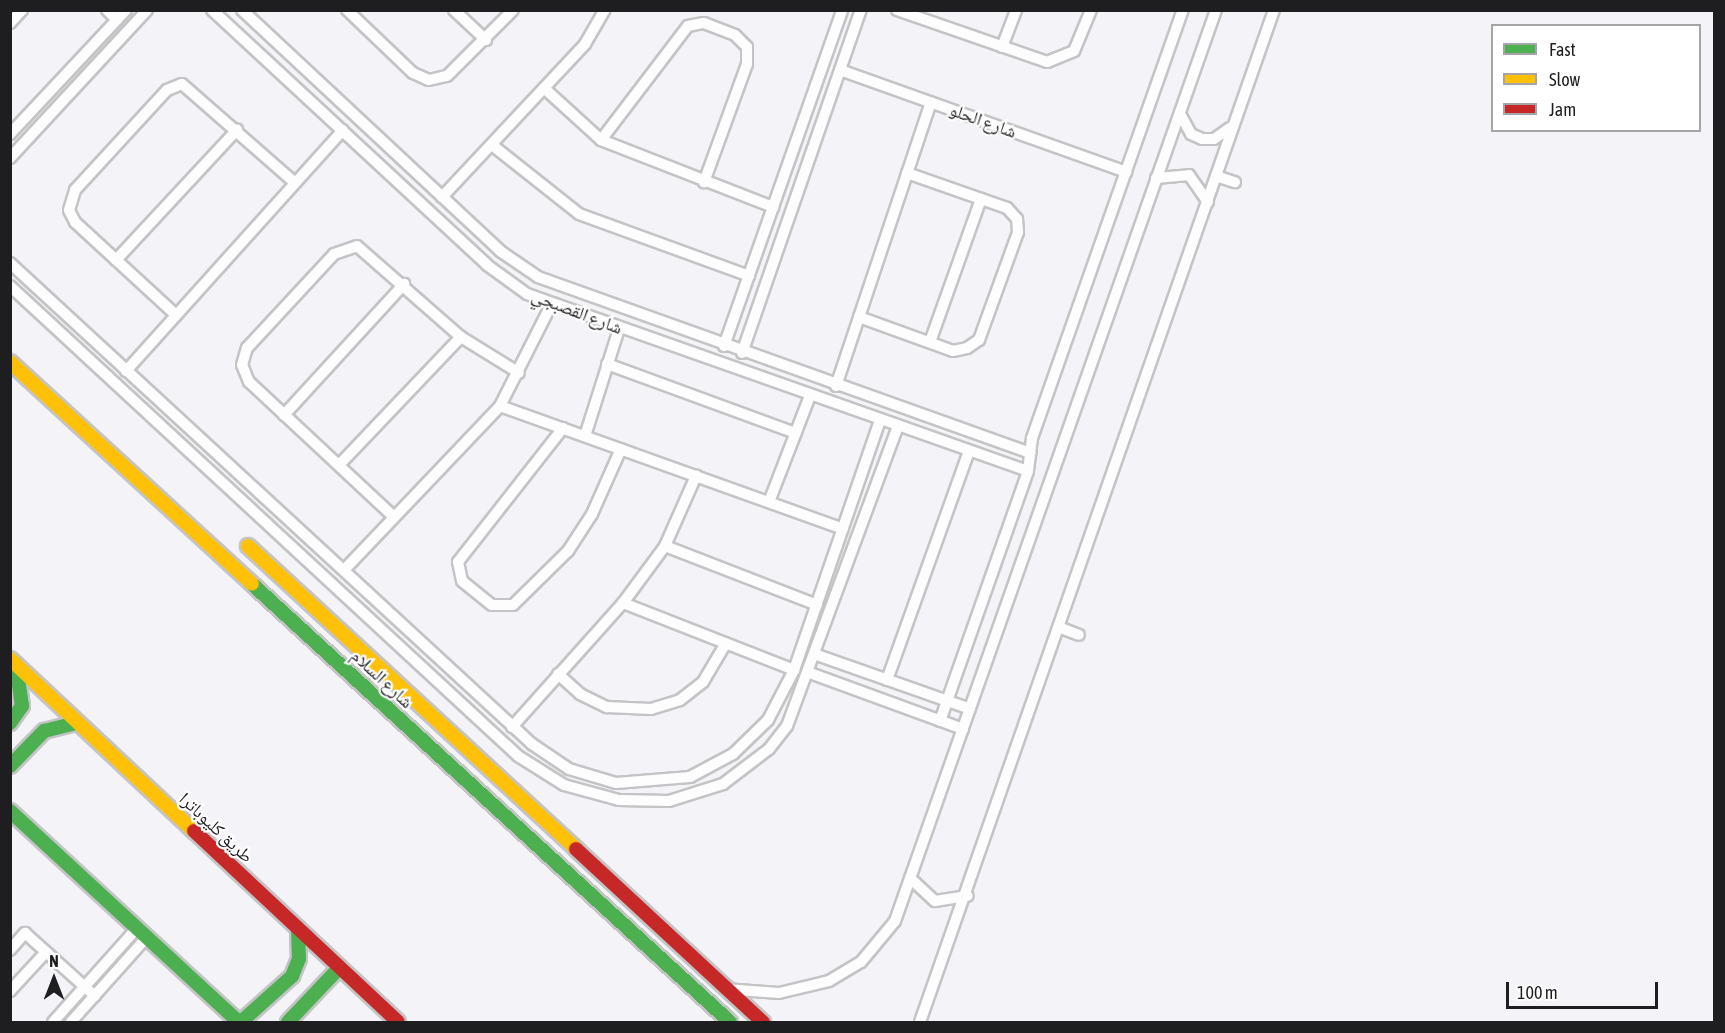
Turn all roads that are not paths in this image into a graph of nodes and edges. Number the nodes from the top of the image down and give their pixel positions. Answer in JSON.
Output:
{"nodes":[{"id":1,"x":22,"y":10,"type":"edge"},
{"id":2,"x":107,"y":10,"type":"edge"},
{"id":3,"x":126,"y":10,"type":"edge"},
{"id":4,"x":147,"y":10,"type":"edge"},
{"id":5,"x":212,"y":10,"type":"edge"},
{"id":6,"x":347,"y":10,"type":"edge"},
{"id":7,"x":454,"y":10,"type":"edge"},
{"id":8,"x":513,"y":10,"type":"edge"},
{"id":9,"x":606,"y":10,"type":"edge"},
{"id":10,"x":842,"y":10,"type":"edge"},
{"id":11,"x":861,"y":10,"type":"edge"},
{"id":12,"x":897,"y":10,"type":"edge"},
{"id":13,"x":935,"y":10,"type":"edge"},
{"id":14,"x":1016,"y":10,"type":"edge"},
{"id":15,"x":1091,"y":10,"type":"edge"},
{"id":16,"x":1183,"y":10,"type":"edge"},
{"id":17,"x":1216,"y":10,"type":"edge"},
{"id":18,"x":1274,"y":10,"type":"edge"},
{"id":19,"x":246,"y":14,"type":"edge"},
{"id":20,"x":117,"y":20,"type":"junction"},
{"id":21,"x":930,"y":22,"type":"junction"},
{"id":22,"x":10,"y":23,"type":"edge"},
{"id":23,"x":236,"y":33,"type":"junction"},
{"id":24,"x":486,"y":40,"type":"junction"},
{"id":25,"x":1002,"y":47,"type":"junction"},
{"id":26,"x":840,"y":70,"type":"junction"},
{"id":27,"x":545,"y":89,"type":"junction"},
{"id":28,"x":931,"y":102,"type":"junction"},
{"id":29,"x":1180,"y":114,"type":"junction"},
{"id":30,"x":1233,"y":125,"type":"junction"},
{"id":31,"x":237,"y":130,"type":"junction"},
{"id":32,"x":343,"y":130,"type":"junction"},
{"id":33,"x":10,"y":134,"type":"edge"},
{"id":34,"x":601,"y":140,"type":"junction"},
{"id":35,"x":492,"y":145,"type":"junction"},
{"id":36,"x":10,"y":158,"type":"edge"},
{"id":37,"x":1126,"y":172,"type":"junction"},
{"id":38,"x":907,"y":173,"type":"junction"},
{"id":39,"x":1216,"y":176,"type":"junction"},
{"id":40,"x":1156,"y":178,"type":"junction"},
{"id":41,"x":704,"y":182,"type":"junction"},
{"id":42,"x":1235,"y":182,"type":"dead end"},
{"id":43,"x":295,"y":183,"type":"junction"},
{"id":44,"x":442,"y":197,"type":"junction"},
{"id":45,"x":981,"y":199,"type":"junction"},
{"id":46,"x":1208,"y":202,"type":"junction"},
{"id":47,"x":773,"y":207,"type":"junction"},
{"id":48,"x":116,"y":260,"type":"junction"},
{"id":49,"x":10,"y":263,"type":"edge"},
{"id":50,"x":749,"y":276,"type":"junction"},
{"id":51,"x":404,"y":284,"type":"junction"},
{"id":52,"x":10,"y":286,"type":"edge"},
{"id":53,"x":551,"y":305,"type":"junction"},
{"id":54,"x":176,"y":315,"type":"junction"},
{"id":55,"x":859,"y":317,"type":"junction"},
{"id":56,"x":732,"y":323,"type":"junction"},
{"id":57,"x":619,"y":329,"type":"junction"},
{"id":58,"x":750,"y":329,"type":"junction"},
{"id":59,"x":677,"y":330,"type":"junction"},
{"id":60,"x":460,"y":337,"type":"junction"},
{"id":61,"x":930,"y":342,"type":"junction"},
{"id":62,"x":724,"y":346,"type":"junction"},
{"id":63,"x":672,"y":347,"type":"junction"},
{"id":64,"x":742,"y":353,"type":"junction"},
{"id":65,"x":10,"y":362,"type":"edge"},
{"id":66,"x":607,"y":364,"type":"junction"},
{"id":67,"x":126,"y":371,"type":"junction"},
{"id":68,"x":519,"y":373,"type":"junction"},
{"id":69,"x":836,"y":386,"type":"junction"},
{"id":70,"x":810,"y":396,"type":"junction"},
{"id":71,"x":500,"y":406,"type":"junction"},
{"id":72,"x":284,"y":415,"type":"junction"},
{"id":73,"x":880,"y":420,"type":"junction"},
{"id":74,"x":898,"y":426,"type":"junction"},
{"id":75,"x":563,"y":428,"type":"junction"},
{"id":76,"x":796,"y":433,"type":"junction"},
{"id":77,"x":585,"y":436,"type":"junction"},
{"id":78,"x":990,"y":439,"type":"junction"},
{"id":79,"x":621,"y":449,"type":"junction"},
{"id":80,"x":969,"y":450,"type":"junction"},
{"id":81,"x":1030,"y":453,"type":"junction"},
{"id":82,"x":984,"y":456,"type":"junction"},
{"id":83,"x":339,"y":465,"type":"junction"},
{"id":84,"x":231,"y":467,"type":"junction"},
{"id":85,"x":1028,"y":471,"type":"junction"},
{"id":86,"x":696,"y":476,"type":"junction"},
{"id":87,"x":220,"y":480,"type":"junction"},
{"id":88,"x":769,"y":502,"type":"junction"},
{"id":89,"x":394,"y":517,"type":"junction"},
{"id":90,"x":843,"y":529,"type":"junction"},
{"id":91,"x":248,"y":546,"type":"dead end"},
{"id":92,"x":665,"y":546,"type":"junction"},
{"id":93,"x":345,"y":569,"type":"junction"},
{"id":94,"x":623,"y":603,"type":"junction"},
{"id":95,"x":817,"y":605,"type":"junction"},
{"id":96,"x":1061,"y":628,"type":"junction"},
{"id":97,"x":1079,"y":634,"type":"dead end"},
{"id":98,"x":726,"y":643,"type":"junction"},
{"id":99,"x":817,"y":655,"type":"junction"},
{"id":100,"x":13,"y":661,"type":"edge"},
{"id":101,"x":446,"y":666,"type":"junction"},
{"id":102,"x":794,"y":670,"type":"junction"},
{"id":103,"x":810,"y":673,"type":"junction"},
{"id":104,"x":558,"y":674,"type":"junction"},
{"id":105,"x":434,"y":679,"type":"junction"},
{"id":106,"x":887,"y":680,"type":"junction"},
{"id":107,"x":947,"y":701,"type":"junction"},
{"id":108,"x":970,"y":709,"type":"junction"},
{"id":109,"x":940,"y":721,"type":"junction"},
{"id":110,"x":10,"y":723,"type":"edge"},
{"id":111,"x":76,"y":723,"type":"junction"},
{"id":112,"x":512,"y":727,"type":"junction"},
{"id":113,"x":963,"y":729,"type":"junction"},
{"id":114,"x":10,"y":765,"type":"edge"},
{"id":115,"x":10,"y":811,"type":"edge"},
{"id":116,"x":910,"y":878,"type":"junction"},
{"id":117,"x":968,"y":896,"type":"junction"},
{"id":118,"x":298,"y":928,"type":"junction"},
{"id":119,"x":142,"y":932,"type":"junction"},
{"id":120,"x":10,"y":950,"type":"edge"},
{"id":121,"x":46,"y":952,"type":"junction"},
{"id":122,"x":339,"y":968,"type":"junction"},
{"id":123,"x":85,"y":987,"type":"junction"},
{"id":124,"x":725,"y":989,"type":"junction"},
{"id":125,"x":10,"y":992,"type":"edge"},
{"id":126,"x":95,"y":996,"type":"junction"},
{"id":127,"x":53,"y":1023,"type":"edge"},
{"id":128,"x":71,"y":1023,"type":"edge"},
{"id":129,"x":240,"y":1023,"type":"edge"},
{"id":130,"x":288,"y":1023,"type":"edge"},
{"id":131,"x":398,"y":1023,"type":"edge"},
{"id":132,"x":730,"y":1023,"type":"edge"},
{"id":133,"x":763,"y":1023,"type":"edge"},
{"id":134,"x":920,"y":1023,"type":"edge"}],
"edges":[{"from":1,"to":22,"type":"street"},
{"from":2,"to":20,"type":"street"},
{"from":3,"to":20,"type":"street"},
{"from":4,"to":36,"type":"street"},
{"from":5,"to":23,"type":"street","name":"شارع القصبجي"},
{"from":6,"to":24,"type":"street"},
{"from":7,"to":24,"type":"street"},
{"from":8,"to":24,"type":"street"},
{"from":9,"to":27,"type":"street"},
{"from":10,"to":47,"type":"street"},
{"from":11,"to":26,"type":"street"},
{"from":12,"to":21,"type":"street"},
{"from":13,"to":21,"type":"street"},
{"from":14,"to":25,"type":"street"},
{"from":15,"to":25,"type":"street"},
{"from":16,"to":37,"type":"street"},
{"from":17,"to":29,"type":"street"},
{"from":18,"to":30,"type":"street"},
{"from":19,"to":23,"type":"street"},
{"from":19,"to":44,"type":"street","name":"شارع القصبجي"},
{"from":20,"to":33,"type":"street"},
{"from":21,"to":25,"type":"street"},
{"from":23,"to":32,"type":"street","name":"شارع القصبجي"},
{"from":26,"to":28,"type":"street","name":"شارع الحلو"},
{"from":26,"to":58,"type":"street"},
{"from":27,"to":34,"type":"street"},
{"from":27,"to":35,"type":"street"},
{"from":28,"to":37,"type":"street","name":"شارع الحلو"},
{"from":28,"to":38,"type":"street"},
{"from":29,"to":30,"type":"street"},
{"from":29,"to":40,"type":"street"},
{"from":30,"to":39,"type":"street"},
{"from":31,"to":43,"type":"street"},
{"from":31,"to":48,"type":"street"},
{"from":31,"to":48,"type":"street"},
{"from":32,"to":43,"type":"street"},
{"from":32,"to":53,"type":"street","name":"شارع القصبجي"},
{"from":34,"to":41,"type":"street"},
{"from":34,"to":41,"type":"street"},
{"from":35,"to":44,"type":"street"},
{"from":35,"to":50,"type":"street"},
{"from":37,"to":81,"type":"street"},
{"from":38,"to":45,"type":"street"},
{"from":38,"to":55,"type":"street"},
{"from":39,"to":42,"type":"street"},
{"from":39,"to":46,"type":"street"},
{"from":40,"to":46,"type":"street"},
{"from":40,"to":108,"type":"street"},
{"from":41,"to":47,"type":"street"},
{"from":43,"to":54,"type":"street"},
{"from":44,"to":59,"type":"street","name":"شارع القصبجي"},
{"from":45,"to":61,"type":"street"},
{"from":45,"to":61,"type":"street"},
{"from":46,"to":96,"type":"street"},
{"from":47,"to":50,"type":"street"},
{"from":48,"to":54,"type":"street"},
{"from":49,"to":67,"type":"street"},
{"from":50,"to":56,"type":"street"},
{"from":51,"to":60,"type":"street"},
{"from":51,"to":72,"type":"street"},
{"from":51,"to":72,"type":"street"},
{"from":52,"to":87,"type":"street"},
{"from":53,"to":57,"type":"street","name":"شارع القصبجي"},
{"from":53,"to":68,"type":"street"},
{"from":54,"to":67,"type":"street"},
{"from":55,"to":61,"type":"street"},
{"from":55,"to":69,"type":"street"},
{"from":56,"to":58,"type":"street"},
{"from":56,"to":62,"type":"street"},
{"from":57,"to":63,"type":"street","name":"شارع القصبجي"},
{"from":57,"to":66,"type":"street"},
{"from":58,"to":64,"type":"street"},
{"from":59,"to":62,"type":"street","name":"شارع القصبجي"},
{"from":59,"to":63,"type":"street"},
{"from":60,"to":68,"type":"street"},
{"from":60,"to":83,"type":"street"},
{"from":62,"to":64,"type":"street","name":"شارع القصبجي"},
{"from":63,"to":70,"type":"street","name":"شارع القصبجي"},
{"from":64,"to":69,"type":"street","name":"شارع القصبجي"},
{"from":65,"to":132,"type":"main road","name":"شارع السلام"},
{"from":66,"to":76,"type":"street"},
{"from":66,"to":77,"type":"street"},
{"from":67,"to":84,"type":"street"},
{"from":68,"to":71,"type":"street"},
{"from":69,"to":78,"type":"street","name":"شارع القصبجي"},
{"from":70,"to":73,"type":"street","name":"شارع القصبجي"},
{"from":70,"to":76,"type":"street"},
{"from":71,"to":75,"type":"street"},
{"from":71,"to":89,"type":"street"},
{"from":72,"to":83,"type":"street"},
{"from":73,"to":74,"type":"street","name":"شارع القصبجي"},
{"from":73,"to":90,"type":"street"},
{"from":74,"to":80,"type":"street","name":"شارع القصبجي"},
{"from":74,"to":99,"type":"street"},
{"from":75,"to":77,"type":"street"},
{"from":75,"to":79,"type":"street"},
{"from":76,"to":88,"type":"street"},
{"from":77,"to":79,"type":"street"},
{"from":78,"to":81,"type":"street","name":"شارع القصبجي"},
{"from":78,"to":82,"type":"street"},
{"from":79,"to":86,"type":"street"},
{"from":80,"to":82,"type":"street","name":"شارع القصبجي"},
{"from":80,"to":106,"type":"street"},
{"from":81,"to":85,"type":"street"},
{"from":82,"to":85,"type":"street","name":"شارع القصبجي"},
{"from":83,"to":89,"type":"street"},
{"from":84,"to":87,"type":"street"},
{"from":84,"to":93,"type":"street"},
{"from":85,"to":107,"type":"street"},
{"from":86,"to":88,"type":"street"},
{"from":86,"to":92,"type":"street"},
{"from":87,"to":105,"type":"street"},
{"from":88,"to":90,"type":"street"},
{"from":89,"to":93,"type":"street"},
{"from":90,"to":95,"type":"street"},
{"from":91,"to":124,"type":"main road","name":"شارع السلام"},
{"from":92,"to":94,"type":"street"},
{"from":92,"to":95,"type":"street"},
{"from":93,"to":101,"type":"street"},
{"from":94,"to":98,"type":"street"},
{"from":94,"to":104,"type":"street"},
{"from":95,"to":102,"type":"street"},
{"from":96,"to":97,"type":"street"},
{"from":96,"to":117,"type":"street"},
{"from":98,"to":102,"type":"street"},
{"from":98,"to":104,"type":"street"},
{"from":99,"to":103,"type":"street"},
{"from":99,"to":106,"type":"street"},
{"from":100,"to":110,"type":"main road"},
{"from":100,"to":111,"type":"main road","name":"طريق كليوباترا"},
{"from":101,"to":105,"type":"street"},
{"from":101,"to":112,"type":"street"},
{"from":102,"to":112,"type":"street"},
{"from":103,"to":105,"type":"street"},
{"from":103,"to":109,"type":"street"},
{"from":104,"to":112,"type":"street"},
{"from":106,"to":107,"type":"street"},
{"from":107,"to":108,"type":"street"},
{"from":107,"to":109,"type":"street"},
{"from":108,"to":113,"type":"street"},
{"from":109,"to":113,"type":"street"},
{"from":111,"to":114,"type":"main road"},
{"from":111,"to":118,"type":"main road","name":"طريق كليوباترا"},
{"from":113,"to":116,"type":"street"},
{"from":115,"to":119,"type":"main road"},
{"from":116,"to":117,"type":"street"},
{"from":116,"to":124,"type":"street"},
{"from":117,"to":134,"type":"street"},
{"from":118,"to":122,"type":"main road","name":"طريق كليوباترا"},
{"from":118,"to":129,"type":"main road"},
{"from":119,"to":123,"type":"street"},
{"from":119,"to":126,"type":"street"},
{"from":119,"to":129,"type":"main road"},
{"from":120,"to":121,"type":"street"},
{"from":121,"to":123,"type":"street"},
{"from":121,"to":125,"type":"street"},
{"from":122,"to":130,"type":"main road"},
{"from":122,"to":131,"type":"main road","name":"طريق كليوباترا"},
{"from":123,"to":126,"type":"street"},
{"from":123,"to":127,"type":"street"},
{"from":124,"to":133,"type":"main road","name":"شارع السلام"},
{"from":126,"to":128,"type":"street"}]}
